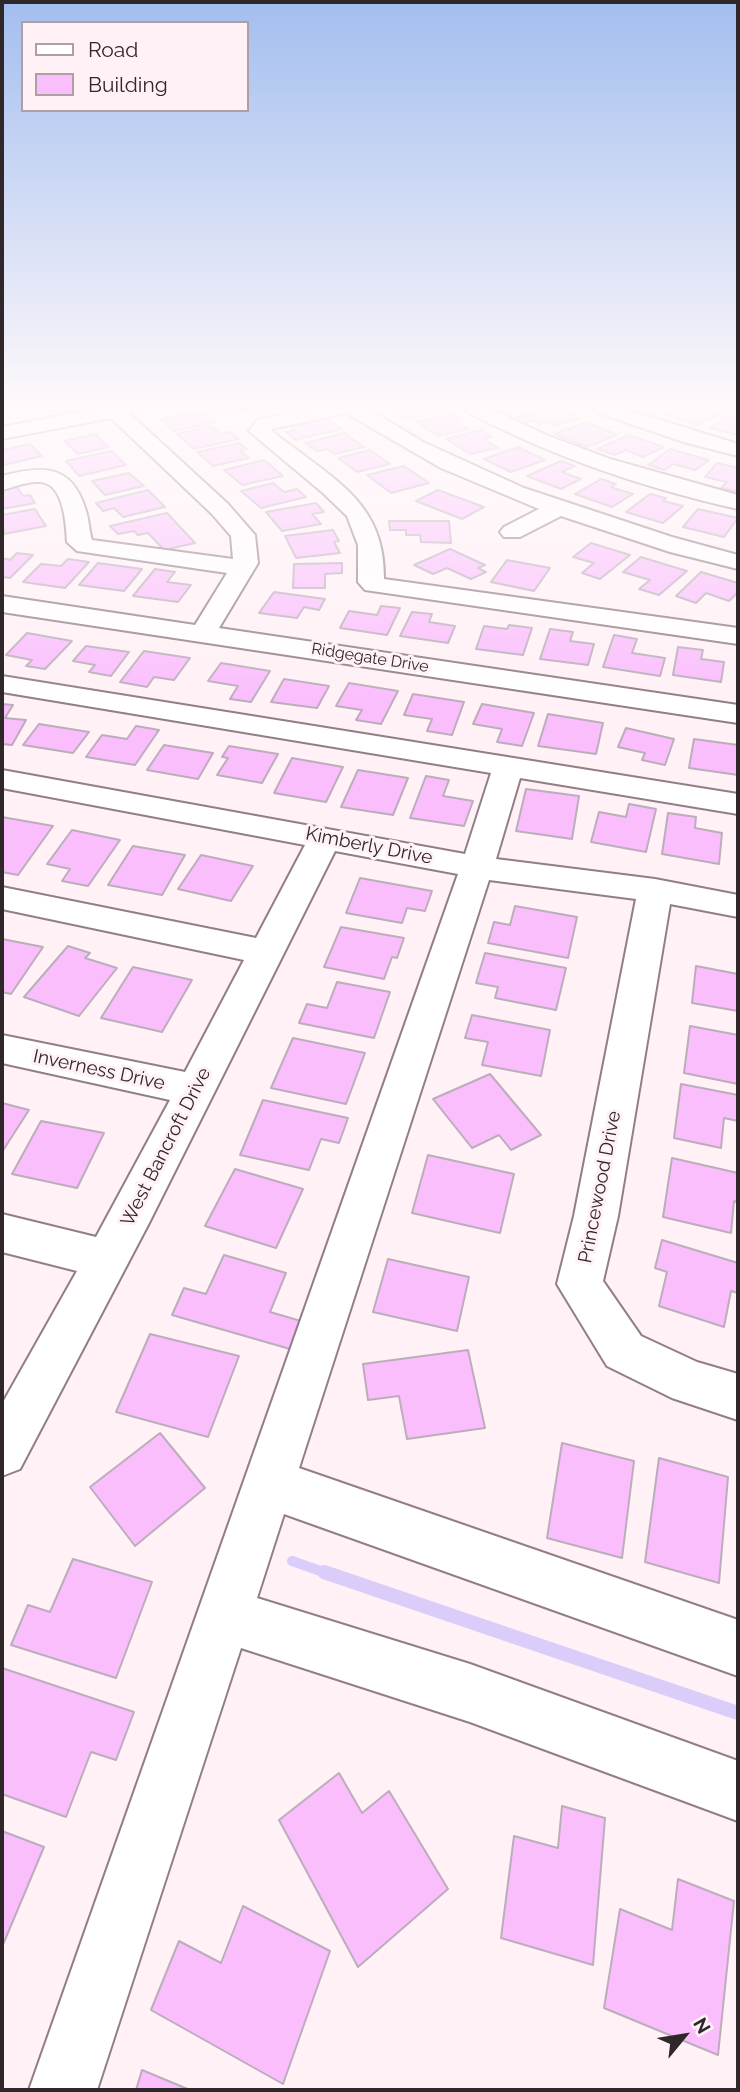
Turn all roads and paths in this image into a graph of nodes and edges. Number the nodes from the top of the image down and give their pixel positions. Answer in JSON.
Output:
{"nodes":[{"id":1,"x":73,"y":506,"type":"edge"},
{"id":2,"x":217,"y":506,"type":"edge"},
{"id":3,"x":349,"y":506,"type":"edge"},
{"id":4,"x":548,"y":506,"type":"edge"},
{"id":5,"x":557,"y":509,"type":"junction"},
{"id":6,"x":512,"y":532,"type":"dead end"},
{"id":7,"x":738,"y":562,"type":"edge"},
{"id":8,"x":243,"y":568,"type":"junction"},
{"id":9,"x":2,"y":604,"type":"edge"},
{"id":10,"x":203,"y":633,"type":"junction"},
{"id":11,"x":738,"y":636,"type":"edge"},
{"id":12,"x":2,"y":684,"type":"edge"},
{"id":13,"x":738,"y":714,"type":"edge"},
{"id":14,"x":508,"y":766,"type":"junction"},
{"id":15,"x":2,"y":779,"type":"edge"},
{"id":16,"x":738,"y":804,"type":"edge"},
{"id":17,"x":325,"y":838,"type":"junction"},
{"id":18,"x":477,"y":867,"type":"junction"},
{"id":19,"x":655,"y":890,"type":"junction"},
{"id":20,"x":2,"y":898,"type":"edge"},
{"id":21,"x":738,"y":905,"type":"edge"},
{"id":22,"x":266,"y":952,"type":"junction"},
{"id":23,"x":2,"y":1049,"type":"edge"},
{"id":24,"x":196,"y":1090,"type":"junction"},
{"id":25,"x":2,"y":1233,"type":"edge"},
{"id":26,"x":107,"y":1259,"type":"junction"},
{"id":27,"x":738,"y":1397,"type":"edge"},
{"id":28,"x":2,"y":1452,"type":"edge"},
{"id":29,"x":268,"y":1483,"type":"junction"},
{"id":30,"x":224,"y":1615,"type":"junction"},
{"id":31,"x":738,"y":1648,"type":"edge"},
{"id":32,"x":738,"y":1791,"type":"edge"},
{"id":33,"x":63,"y":2090,"type":"edge"}],
"edges":[{"from":1,"to":8,"type":"street"},
{"from":2,"to":8,"type":"street"},
{"from":3,"to":11,"type":"street"},
{"from":4,"to":5,"type":"street"},
{"from":5,"to":6,"type":"street"},
{"from":5,"to":7,"type":"street"},
{"from":8,"to":10,"type":"street"},
{"from":9,"to":10,"type":"street","name":"Ridgegate Drive"},
{"from":10,"to":13,"type":"street","name":"Ridgegate Drive"},
{"from":12,"to":14,"type":"street"},
{"from":14,"to":16,"type":"street"},
{"from":14,"to":18,"type":"street"},
{"from":15,"to":17,"type":"street","name":"Kimberly Drive"},
{"from":17,"to":18,"type":"street","name":"Kimberly Drive"},
{"from":17,"to":22,"type":"street","name":"West Bancroft Drive"},
{"from":18,"to":19,"type":"street","name":"Kimberly Drive"},
{"from":18,"to":29,"type":"street"},
{"from":19,"to":21,"type":"street","name":"Kimberly Drive"},
{"from":19,"to":27,"type":"street","name":"Princewood Drive"},
{"from":20,"to":22,"type":"street"},
{"from":22,"to":24,"type":"street","name":"West Bancroft Drive"},
{"from":23,"to":24,"type":"street","name":"Inverness Drive"},
{"from":24,"to":26,"type":"street","name":"West Bancroft Drive"},
{"from":25,"to":26,"type":"street"},
{"from":26,"to":28,"type":"street","name":"West Bancroft Drive"},
{"from":29,"to":30,"type":"street"},
{"from":29,"to":31,"type":"street"},
{"from":30,"to":32,"type":"street"},
{"from":30,"to":33,"type":"street"}]}
